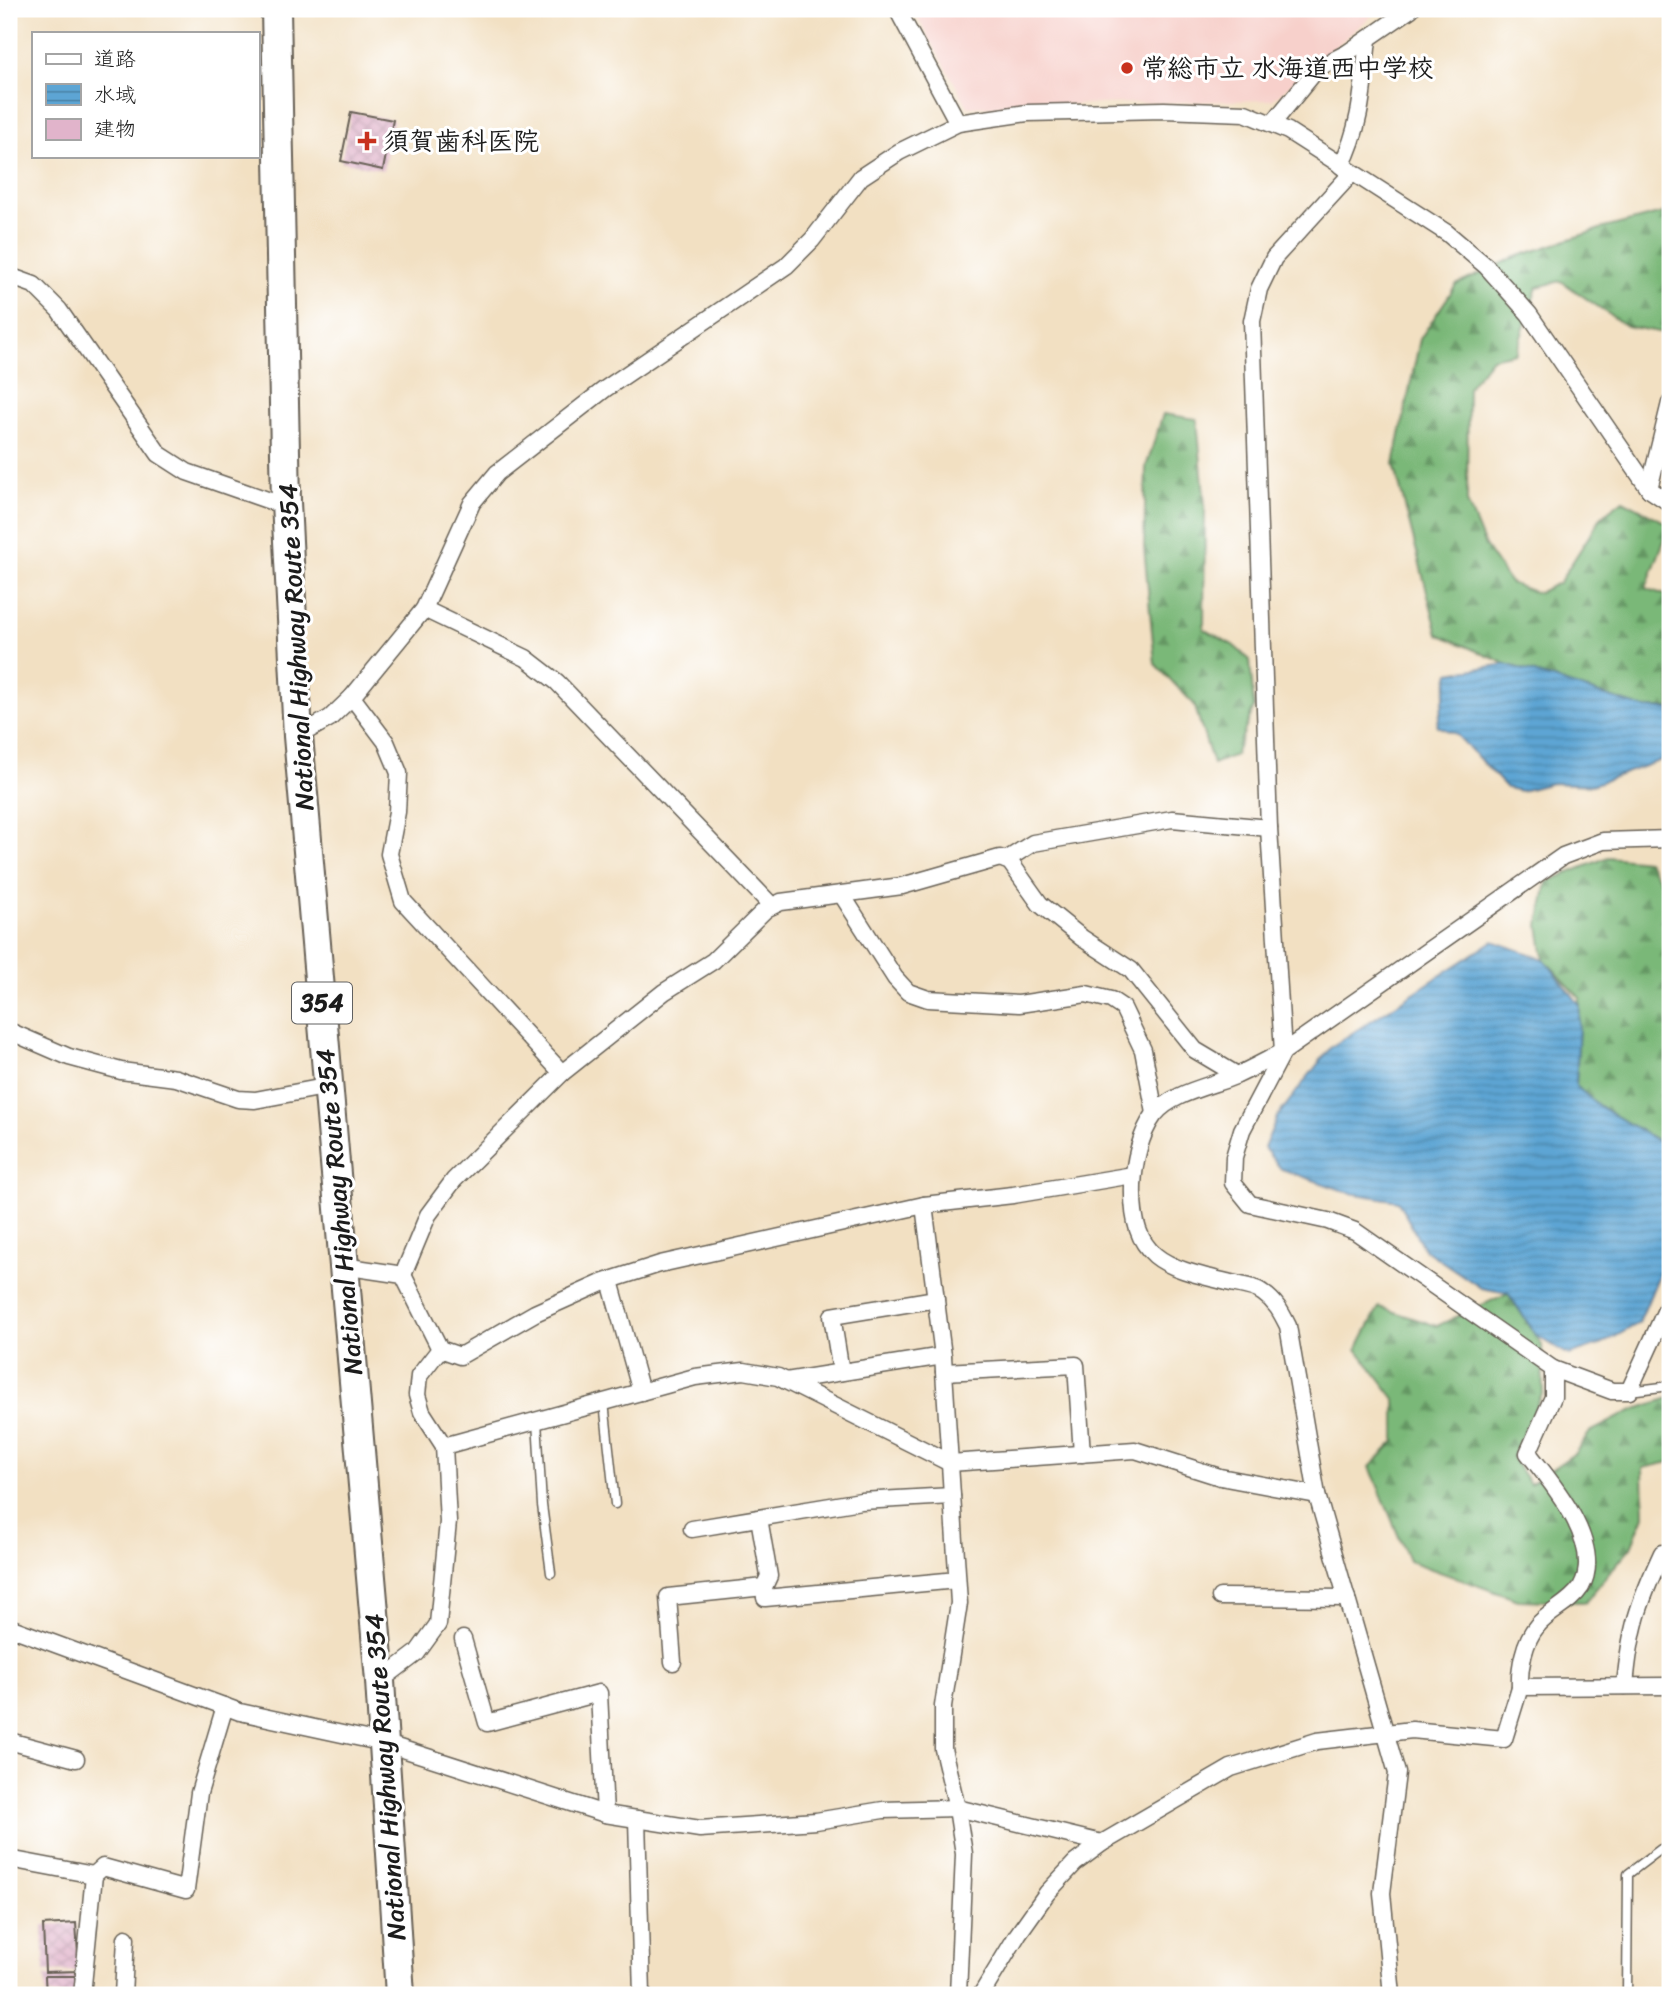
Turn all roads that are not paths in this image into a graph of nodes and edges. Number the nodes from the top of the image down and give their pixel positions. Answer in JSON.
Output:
{"nodes":[{"id":1,"x":276,"y":9,"type":"edge"},
{"id":2,"x":897,"y":9,"type":"edge"},
{"id":3,"x":1411,"y":9,"type":"edge"},
{"id":4,"x":1368,"y":39,"type":"junction"},
{"id":5,"x":958,"y":123,"type":"junction"},
{"id":6,"x":1272,"y":124,"type":"junction"},
{"id":7,"x":1347,"y":170,"type":"junction"},
{"id":8,"x":9,"y":276,"type":"edge"},
{"id":9,"x":1670,"y":403,"type":"edge"},
{"id":10,"x":1649,"y":489,"type":"junction"},
{"id":11,"x":286,"y":502,"type":"junction"},
{"id":12,"x":1670,"y":503,"type":"edge"},
{"id":13,"x":424,"y":609,"type":"junction"},
{"id":14,"x":352,"y":696,"type":"junction"},
{"id":15,"x":298,"y":736,"type":"junction"},
{"id":16,"x":1269,"y":828,"type":"junction"},
{"id":17,"x":1670,"y":839,"type":"edge"},
{"id":18,"x":1006,"y":860,"type":"junction"},
{"id":19,"x":842,"y":895,"type":"junction"},
{"id":20,"x":772,"y":906,"type":"junction"},
{"id":21,"x":9,"y":1031,"type":"edge"},
{"id":22,"x":1283,"y":1052,"type":"junction"},
{"id":23,"x":562,"y":1073,"type":"junction"},
{"id":24,"x":1237,"y":1075,"type":"junction"},
{"id":25,"x":330,"y":1087,"type":"junction"},
{"id":26,"x":1155,"y":1113,"type":"junction"},
{"id":27,"x":1133,"y":1175,"type":"junction"},
{"id":28,"x":924,"y":1205,"type":"junction"},
{"id":29,"x":343,"y":1266,"type":"junction"},
{"id":30,"x":403,"y":1275,"type":"junction"},
{"id":31,"x":610,"y":1280,"type":"junction"},
{"id":32,"x":936,"y":1299,"type":"junction"},
{"id":33,"x":1670,"y":1301,"type":"edge"},
{"id":34,"x":440,"y":1349,"type":"junction"},
{"id":35,"x":944,"y":1364,"type":"junction"},
{"id":36,"x":1553,"y":1369,"type":"junction"},
{"id":37,"x":841,"y":1372,"type":"junction"},
{"id":38,"x":786,"y":1381,"type":"junction"},
{"id":39,"x":1670,"y":1386,"type":"edge"},
{"id":40,"x":1629,"y":1391,"type":"junction"},
{"id":41,"x":641,"y":1392,"type":"junction"},
{"id":42,"x":604,"y":1402,"type":"junction"},
{"id":43,"x":537,"y":1420,"type":"junction"},
{"id":44,"x":444,"y":1446,"type":"junction"},
{"id":45,"x":1082,"y":1454,"type":"junction"},
{"id":46,"x":950,"y":1464,"type":"junction"},
{"id":47,"x":1317,"y":1494,"type":"junction"},
{"id":48,"x":952,"y":1496,"type":"junction"},
{"id":49,"x":615,"y":1504,"type":"dead end"},
{"id":50,"x":760,"y":1518,"type":"junction"},
{"id":51,"x":692,"y":1529,"type":"dead end"},
{"id":52,"x":1662,"y":1553,"type":"dead end"},
{"id":53,"x":551,"y":1573,"type":"dead end"},
{"id":54,"x":957,"y":1580,"type":"junction"},
{"id":55,"x":764,"y":1587,"type":"junction"},
{"id":56,"x":1220,"y":1597,"type":"dead end"},
{"id":57,"x":1347,"y":1598,"type":"junction"},
{"id":58,"x":9,"y":1627,"type":"edge"},
{"id":59,"x":463,"y":1639,"type":"dead end"},
{"id":60,"x":673,"y":1662,"type":"dead end"},
{"id":61,"x":380,"y":1681,"type":"junction"},
{"id":62,"x":1625,"y":1686,"type":"junction"},
{"id":63,"x":1670,"y":1686,"type":"edge"},
{"id":64,"x":1520,"y":1687,"type":"junction"},
{"id":65,"x":225,"y":1706,"type":"junction"},
{"id":66,"x":1387,"y":1733,"type":"junction"},
{"id":67,"x":9,"y":1741,"type":"edge"},
{"id":68,"x":384,"y":1742,"type":"junction"},
{"id":69,"x":76,"y":1759,"type":"dead end"},
{"id":70,"x":957,"y":1808,"type":"junction"},
{"id":71,"x":605,"y":1814,"type":"junction"},
{"id":72,"x":637,"y":1819,"type":"junction"},
{"id":73,"x":1102,"y":1843,"type":"junction"},
{"id":74,"x":1661,"y":1849,"type":"dead end"},
{"id":75,"x":9,"y":1859,"type":"edge"},
{"id":76,"x":94,"y":1875,"type":"junction"},
{"id":77,"x":126,"y":1938,"type":"dead end"},
{"id":78,"x":82,"y":1995,"type":"edge"},
{"id":79,"x":123,"y":1995,"type":"edge"},
{"id":80,"x":400,"y":1995,"type":"edge"},
{"id":81,"x":642,"y":1995,"type":"edge"},
{"id":82,"x":958,"y":1995,"type":"edge"},
{"id":83,"x":981,"y":1995,"type":"edge"},
{"id":84,"x":1392,"y":1995,"type":"edge"},
{"id":85,"x":1627,"y":1995,"type":"edge"}],
"edges":[{"from":1,"to":11,"type":"highway","name":"National Highway Route 354","number":"354"},
{"from":2,"to":5,"type":"street"},
{"from":3,"to":4,"type":"street"},
{"from":4,"to":6,"type":"street"},
{"from":4,"to":7,"type":"street"},
{"from":5,"to":6,"type":"street"},
{"from":5,"to":13,"type":"street"},
{"from":6,"to":7,"type":"street"},
{"from":7,"to":10,"type":"street"},
{"from":7,"to":16,"type":"street"},
{"from":8,"to":11,"type":"street"},
{"from":9,"to":10,"type":"street"},
{"from":10,"to":12,"type":"street"},
{"from":11,"to":15,"type":"highway","name":"National Highway Route 354","number":"354"},
{"from":13,"to":14,"type":"street"},
{"from":13,"to":20,"type":"street"},
{"from":14,"to":15,"type":"street"},
{"from":14,"to":23,"type":"street"},
{"from":15,"to":25,"type":"highway","name":"National Highway Route 354","number":"354"},
{"from":16,"to":18,"type":"street"},
{"from":16,"to":22,"type":"street"},
{"from":17,"to":22,"type":"street"},
{"from":18,"to":19,"type":"street"},
{"from":18,"to":24,"type":"street"},
{"from":19,"to":20,"type":"street"},
{"from":19,"to":26,"type":"street"},
{"from":20,"to":23,"type":"street"},
{"from":21,"to":25,"type":"street"},
{"from":22,"to":24,"type":"street"},
{"from":22,"to":36,"type":"street"},
{"from":23,"to":30,"type":"street"},
{"from":24,"to":26,"type":"street"},
{"from":25,"to":29,"type":"highway","name":"National Highway Route 354","number":"354"},
{"from":26,"to":27,"type":"street"},
{"from":27,"to":28,"type":"street"},
{"from":27,"to":47,"type":"street"},
{"from":28,"to":31,"type":"street"},
{"from":28,"to":32,"type":"street"},
{"from":29,"to":30,"type":"street"},
{"from":29,"to":61,"type":"highway","name":"National Highway Route 354","number":"354"},
{"from":30,"to":34,"type":"street"},
{"from":31,"to":34,"type":"street"},
{"from":31,"to":41,"type":"street"},
{"from":32,"to":35,"type":"street"},
{"from":32,"to":37,"type":"street"},
{"from":33,"to":40,"type":"street"},
{"from":34,"to":44,"type":"street"},
{"from":35,"to":37,"type":"street"},
{"from":35,"to":45,"type":"street"},
{"from":35,"to":46,"type":"street"},
{"from":36,"to":40,"type":"street"},
{"from":36,"to":64,"type":"street"},
{"from":37,"to":38,"type":"street"},
{"from":38,"to":41,"type":"street"},
{"from":38,"to":46,"type":"street"},
{"from":39,"to":40,"type":"lane"},
{"from":41,"to":42,"type":"street"},
{"from":42,"to":43,"type":"street"},
{"from":42,"to":49,"type":"lane"},
{"from":43,"to":44,"type":"street"},
{"from":43,"to":53,"type":"lane"},
{"from":44,"to":61,"type":"street"},
{"from":45,"to":46,"type":"street"},
{"from":45,"to":47,"type":"street"},
{"from":46,"to":48,"type":"street"},
{"from":47,"to":57,"type":"street"},
{"from":48,"to":50,"type":"street"},
{"from":48,"to":54,"type":"street"},
{"from":50,"to":51,"type":"street"},
{"from":50,"to":55,"type":"street"},
{"from":52,"to":62,"type":"street"},
{"from":54,"to":55,"type":"street"},
{"from":54,"to":70,"type":"street"},
{"from":55,"to":60,"type":"street"},
{"from":56,"to":57,"type":"street"},
{"from":57,"to":66,"type":"street"},
{"from":58,"to":65,"type":"street"},
{"from":59,"to":71,"type":"street"},
{"from":61,"to":68,"type":"highway","name":"National Highway Route 354","number":"354"},
{"from":62,"to":63,"type":"street"},
{"from":62,"to":64,"type":"street"},
{"from":64,"to":66,"type":"street"},
{"from":65,"to":68,"type":"street"},
{"from":65,"to":76,"type":"street"},
{"from":66,"to":73,"type":"street"},
{"from":66,"to":84,"type":"street"},
{"from":67,"to":69,"type":"street"},
{"from":68,"to":71,"type":"street"},
{"from":68,"to":80,"type":"highway","name":"National Highway Route 354","number":"354"},
{"from":70,"to":72,"type":"street"},
{"from":70,"to":73,"type":"street"},
{"from":70,"to":82,"type":"street"},
{"from":71,"to":72,"type":"street"},
{"from":72,"to":81,"type":"street"},
{"from":73,"to":83,"type":"street"},
{"from":74,"to":85,"type":"lane"},
{"from":75,"to":76,"type":"street"},
{"from":76,"to":78,"type":"street"},
{"from":77,"to":79,"type":"street"}]}
